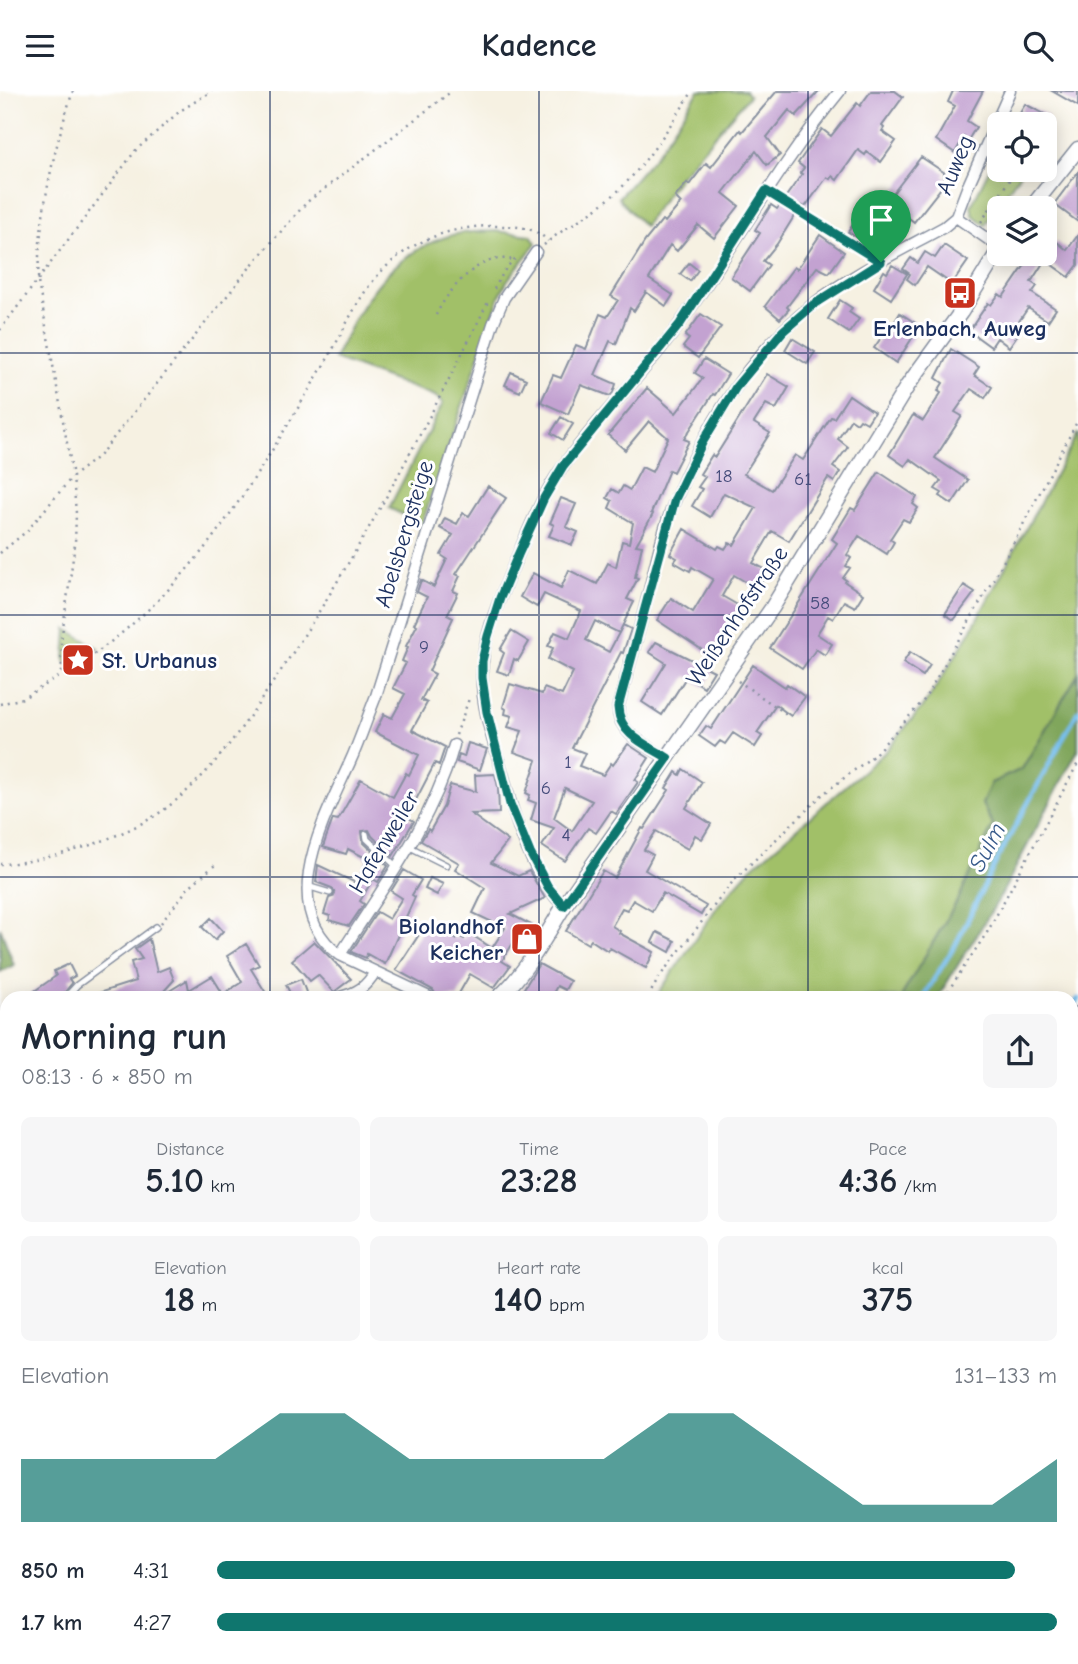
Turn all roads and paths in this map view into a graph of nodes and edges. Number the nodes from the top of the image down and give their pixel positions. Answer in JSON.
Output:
{"nodes":[{"id":1,"x":73,"y":91,"type":"edge"},
{"id":2,"x":212,"y":91,"type":"edge"},
{"id":3,"x":452,"y":91,"type":"edge"},
{"id":4,"x":693,"y":91,"type":"edge"},
{"id":5,"x":840,"y":91,"type":"edge"},
{"id":6,"x":1010,"y":91,"type":"edge"},
{"id":7,"x":1078,"y":149,"type":"edge"},
{"id":8,"x":1008,"y":182,"type":"edge"},
{"id":9,"x":766,"y":191,"type":"junction"},
{"id":10,"x":1041,"y":196,"type":"edge"},
{"id":11,"x":956,"y":217,"type":"junction"},
{"id":12,"x":975,"y":230,"type":"junction"},
{"id":13,"x":987,"y":240,"type":"edge"},
{"id":14,"x":536,"y":251,"type":"joint"},
{"id":15,"x":513,"y":260,"type":"junction"},
{"id":16,"x":881,"y":262,"type":"junction"},
{"id":17,"x":989,"y":266,"type":"edge"},
{"id":18,"x":38,"y":282,"type":"junction"},
{"id":19,"x":436,"y":315,"type":"dead end"},
{"id":20,"x":0,"y":330,"type":"edge"},
{"id":21,"x":1078,"y":420,"type":"edge"},
{"id":22,"x":73,"y":476,"type":"junction"},
{"id":23,"x":0,"y":553,"type":"edge"},
{"id":24,"x":727,"y":673,"type":"junction"},
{"id":25,"x":62,"y":675,"type":"junction"},
{"id":26,"x":482,"y":678,"type":"junction"},
{"id":27,"x":0,"y":704,"type":"edge"},
{"id":28,"x":788,"y":715,"type":"dead end"},
{"id":29,"x":454,"y":745,"type":"joint"},
{"id":30,"x":668,"y":758,"type":"junction"},
{"id":31,"x":1078,"y":763,"type":"edge"},
{"id":32,"x":366,"y":834,"type":"dead end"},
{"id":33,"x":408,"y":846,"type":"junction"},
{"id":34,"x":0,"y":864,"type":"edge"},
{"id":35,"x":446,"y":865,"type":"dead end"},
{"id":36,"x":215,"y":866,"type":"dead end"},
{"id":37,"x":396,"y":866,"type":"junction"},
{"id":38,"x":307,"y":886,"type":"junction"},
{"id":39,"x":330,"y":893,"type":"dead end"},
{"id":40,"x":564,"y":906,"type":"junction"},
{"id":41,"x":156,"y":927,"type":"joint"},
{"id":42,"x":340,"y":955,"type":"junction"},
{"id":43,"x":375,"y":972,"type":"junction"},
{"id":44,"x":72,"y":991,"type":"edge"},
{"id":45,"x":358,"y":991,"type":"edge"},
{"id":46,"x":416,"y":991,"type":"edge"},
{"id":47,"x":505,"y":991,"type":"edge"},
{"id":48,"x":651,"y":991,"type":"edge"},
{"id":49,"x":948,"y":991,"type":"edge"}],
"edges":[{"from":1,"to":18,"type":"path"},
{"from":2,"to":18,"type":"path"},
{"from":3,"to":22,"type":"path"},
{"from":4,"to":25,"type":"path"},
{"from":5,"to":9,"type":"street"},
{"from":6,"to":11,"type":"street","name":"Auweg"},
{"from":7,"to":10,"type":"street"},
{"from":8,"to":12,"type":"path"},
{"from":9,"to":16,"type":"path"},
{"from":9,"to":26,"type":"street"},
{"from":11,"to":12,"type":"street","name":"Auweg"},
{"from":11,"to":16,"type":"street","name":"Auweg"},
{"from":12,"to":13,"type":"street","name":"Auweg"},
{"from":14,"to":15,"type":"path"},
{"from":14,"to":38,"type":"street","name":"Abelsbergsteige"},
{"from":15,"to":19,"type":"path"},
{"from":15,"to":34,"type":"path"},
{"from":16,"to":30,"type":"street","name":"Auweg"},
{"from":17,"to":24,"type":"street","name":"Weißenhofstraße"},
{"from":18,"to":20,"type":"path"},
{"from":18,"to":22,"type":"path"},
{"from":21,"to":48,"type":"path"},
{"from":22,"to":23,"type":"path"},
{"from":22,"to":25,"type":"path"},
{"from":24,"to":28,"type":"path"},
{"from":24,"to":30,"type":"street","name":"Weißenhofstraße"},
{"from":25,"to":27,"type":"path"},
{"from":26,"to":29,"type":"path"},
{"from":26,"to":40,"type":"street"},
{"from":29,"to":33,"type":"street","name":"Hafenweiler"},
{"from":30,"to":40,"type":"street","name":"Weißenhofstraße"},
{"from":31,"to":49,"type":"path"},
{"from":32,"to":37,"type":"lane"},
{"from":33,"to":35,"type":"lane"},
{"from":33,"to":37,"type":"street","name":"Hafenweiler"},
{"from":36,"to":41,"type":"path"},
{"from":37,"to":42,"type":"street","name":"Hafenweiler"},
{"from":38,"to":39,"type":"lane"},
{"from":38,"to":42,"type":"street"},
{"from":40,"to":47,"type":"street","name":"Weißenhofstraße"},
{"from":41,"to":44,"type":"lane"},
{"from":42,"to":43,"type":"street"},
{"from":43,"to":45,"type":"street"},
{"from":43,"to":46,"type":"street"}]}
